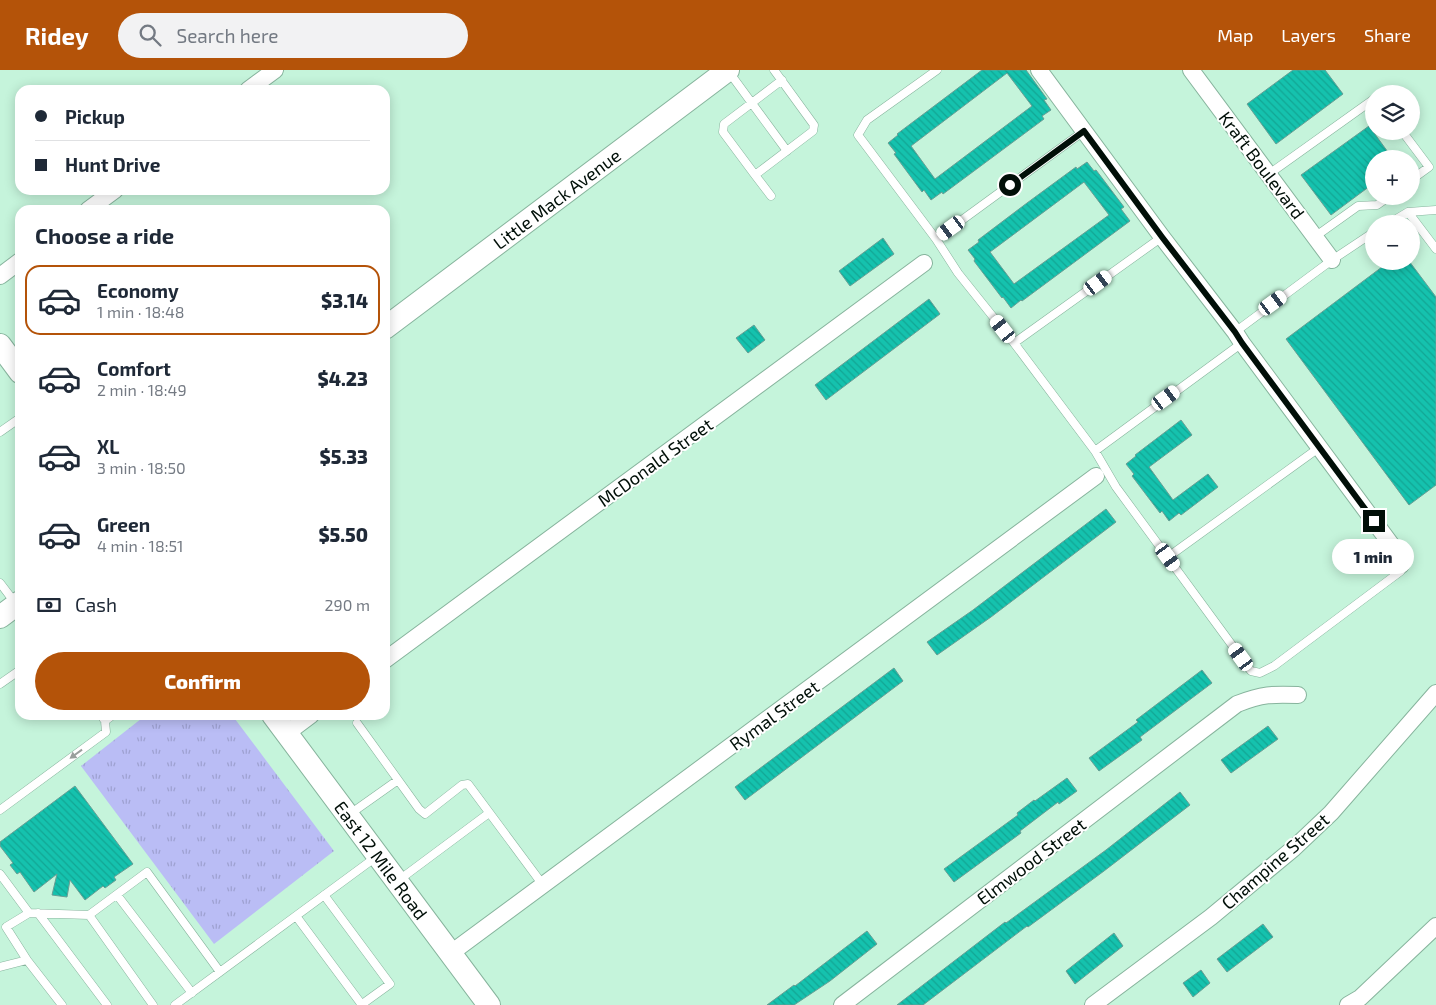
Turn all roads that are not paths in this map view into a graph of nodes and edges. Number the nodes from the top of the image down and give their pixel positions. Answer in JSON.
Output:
{"nodes":[{"id":1,"x":275,"y":70,"type":"edge"},
{"id":2,"x":728,"y":70,"type":"edge"},
{"id":3,"x":774,"y":70,"type":"edge"},
{"id":4,"x":937,"y":70,"type":"edge"},
{"id":5,"x":1039,"y":70,"type":"edge"},
{"id":6,"x":1191,"y":70,"type":"edge"},
{"id":7,"x":782,"y":80,"type":"junction"},
{"id":8,"x":255,"y":85,"type":"edge"},
{"id":9,"x":752,"y":103,"type":"junction"},
{"id":10,"x":1365,"y":106,"type":"edge"},
{"id":11,"x":1084,"y":131,"type":"junction"},
{"id":12,"x":787,"y":151,"type":"junction"},
{"id":13,"x":1420,"y":155,"type":"edge"},
{"id":14,"x":1269,"y":174,"type":"junction"},
{"id":15,"x":1420,"y":174,"type":"edge"},
{"id":16,"x":755,"y":175,"type":"junction"},
{"id":17,"x":108,"y":195,"type":"edge"},
{"id":18,"x":771,"y":196,"type":"dead end"},
{"id":19,"x":95,"y":205,"type":"edge"},
{"id":20,"x":1377,"y":205,"type":"edge"},
{"id":21,"x":1436,"y":210,"type":"edge"},
{"id":22,"x":1408,"y":212,"type":"junction"},
{"id":23,"x":1403,"y":215,"type":"edge"},
{"id":24,"x":1316,"y":236,"type":"junction"},
{"id":25,"x":1162,"y":237,"type":"junction"},
{"id":26,"x":1365,"y":238,"type":"edge"},
{"id":27,"x":936,"y":239,"type":"junction"},
{"id":28,"x":1436,"y":250,"type":"edge"},
{"id":29,"x":1332,"y":260,"type":"junction"},
{"id":30,"x":924,"y":263,"type":"dead end"},
{"id":31,"x":15,"y":265,"type":"edge"},
{"id":32,"x":0,"y":276,"type":"edge"},
{"id":33,"x":390,"y":324,"type":"edge"},
{"id":34,"x":1239,"y":338,"type":"junction"},
{"id":35,"x":1014,"y":343,"type":"junction"},
{"id":36,"x":15,"y":422,"type":"edge"},
{"id":37,"x":0,"y":432,"type":"edge"},
{"id":38,"x":1320,"y":447,"type":"junction"},
{"id":39,"x":1095,"y":452,"type":"junction"},
{"id":40,"x":1096,"y":476,"type":"dead end"},
{"id":41,"x":1168,"y":557,"type":"junction"},
{"id":42,"x":1401,"y":565,"type":"joint"},
{"id":43,"x":0,"y":583,"type":"edge"},
{"id":44,"x":14,"y":608,"type":"edge"},
{"id":45,"x":390,"y":656,"type":"edge"},
{"id":46,"x":15,"y":674,"type":"edge"},
{"id":47,"x":0,"y":684,"type":"edge"},
{"id":48,"x":1436,"y":693,"type":"edge"},
{"id":49,"x":1298,"y":695,"type":"dead end"},
{"id":50,"x":103,"y":720,"type":"edge"},
{"id":51,"x":277,"y":720,"type":"edge"},
{"id":52,"x":304,"y":720,"type":"edge"},
{"id":53,"x":357,"y":723,"type":"dead end"},
{"id":54,"x":287,"y":733,"type":"junction"},
{"id":55,"x":398,"y":780,"type":"junction"},
{"id":56,"x":0,"y":810,"type":"edge"},
{"id":57,"x":489,"y":812,"type":"junction"},
{"id":58,"x":348,"y":816,"type":"junction"},
{"id":59,"x":378,"y":855,"type":"junction"},
{"id":60,"x":0,"y":874,"type":"edge"},
{"id":61,"x":397,"y":881,"type":"junction"},
{"id":62,"x":543,"y":885,"type":"junction"},
{"id":63,"x":10,"y":886,"type":"junction"},
{"id":64,"x":0,"y":889,"type":"edge"},
{"id":65,"x":117,"y":895,"type":"junction"},
{"id":66,"x":324,"y":895,"type":"junction"},
{"id":67,"x":29,"y":913,"type":"junction"},
{"id":68,"x":38,"y":913,"type":"junction"},
{"id":69,"x":89,"y":915,"type":"junction"},
{"id":70,"x":296,"y":916,"type":"junction"},
{"id":71,"x":1436,"y":926,"type":"edge"},
{"id":72,"x":3,"y":928,"type":"edge"},
{"id":73,"x":451,"y":953,"type":"junction"},
{"id":74,"x":27,"y":960,"type":"junction"},
{"id":75,"x":0,"y":967,"type":"edge"},
{"id":76,"x":220,"y":972,"type":"junction"},
{"id":77,"x":192,"y":993,"type":"junction"},
{"id":78,"x":62,"y":1005,"type":"edge"},
{"id":79,"x":107,"y":1005,"type":"edge"},
{"id":80,"x":153,"y":1005,"type":"edge"},
{"id":81,"x":175,"y":1005,"type":"edge"},
{"id":82,"x":361,"y":1005,"type":"edge"},
{"id":83,"x":489,"y":1005,"type":"edge"},
{"id":84,"x":842,"y":1005,"type":"edge"},
{"id":85,"x":1093,"y":1005,"type":"edge"},
{"id":86,"x":1348,"y":1005,"type":"edge"}],
"edges":[{"from":1,"to":8,"type":"street"},
{"from":2,"to":9,"type":"lane"},
{"from":2,"to":33,"type":"main road","name":"Little Mack Avenue"},
{"from":3,"to":7,"type":"lane"},
{"from":4,"to":27,"type":"lane"},
{"from":5,"to":11,"type":"street"},
{"from":6,"to":14,"type":"street","name":"Kraft Boulevard"},
{"from":7,"to":9,"type":"lane"},
{"from":7,"to":12,"type":"lane"},
{"from":9,"to":12,"type":"lane"},
{"from":9,"to":16,"type":"lane"},
{"from":10,"to":14,"type":"lane"},
{"from":11,"to":25,"type":"street"},
{"from":11,"to":27,"type":"lane"},
{"from":12,"to":16,"type":"lane"},
{"from":13,"to":15,"type":"lane"},
{"from":14,"to":24,"type":"street","name":"Kraft Boulevard"},
{"from":16,"to":18,"type":"lane"},
{"from":17,"to":19,"type":"street"},
{"from":20,"to":24,"type":"lane"},
{"from":21,"to":22,"type":"lane"},
{"from":22,"to":23,"type":"lane"},
{"from":22,"to":28,"type":"lane"},
{"from":24,"to":29,"type":"street","name":"Kraft Boulevard"},
{"from":25,"to":34,"type":"street"},
{"from":25,"to":35,"type":"lane"},
{"from":26,"to":29,"type":"lane"},
{"from":27,"to":35,"type":"lane"},
{"from":29,"to":34,"type":"lane"},
{"from":30,"to":45,"type":"street","name":"McDonald Street"},
{"from":31,"to":32,"type":"street"},
{"from":34,"to":38,"type":"street"},
{"from":34,"to":39,"type":"lane"},
{"from":35,"to":39,"type":"lane"},
{"from":36,"to":37,"type":"lane"},
{"from":38,"to":41,"type":"lane"},
{"from":38,"to":42,"type":"street"},
{"from":39,"to":41,"type":"lane"},
{"from":40,"to":62,"type":"street","name":"Rymal Street"},
{"from":41,"to":42,"type":"lane"},
{"from":43,"to":44,"type":"lane"},
{"from":46,"to":47,"type":"lane"},
{"from":48,"to":85,"type":"street","name":"Champine Street"},
{"from":49,"to":84,"type":"street","name":"Elmwood Street"},
{"from":50,"to":56,"type":"lane","one_way":true},
{"from":51,"to":54,"type":"main road","name":"East 12 Mile Road"},
{"from":52,"to":54,"type":"street"},
{"from":53,"to":55,"type":"lane"},
{"from":54,"to":58,"type":"main road","name":"East 12 Mile Road"},
{"from":55,"to":57,"type":"lane"},
{"from":55,"to":58,"type":"lane"},
{"from":57,"to":61,"type":"lane"},
{"from":57,"to":62,"type":"lane"},
{"from":58,"to":59,"type":"main road","name":"East 12 Mile Road"},
{"from":59,"to":61,"type":"main road","name":"East 12 Mile Road"},
{"from":59,"to":66,"type":"lane"},
{"from":60,"to":63,"type":"lane"},
{"from":61,"to":73,"type":"main road","name":"East 12 Mile Road"},
{"from":62,"to":73,"type":"street","name":"Rymal Street"},
{"from":63,"to":64,"type":"lane"},
{"from":63,"to":67,"type":"lane"},
{"from":65,"to":69,"type":"lane"},
{"from":65,"to":76,"type":"lane"},
{"from":65,"to":77,"type":"lane"},
{"from":66,"to":70,"type":"lane"},
{"from":66,"to":82,"type":"lane"},
{"from":67,"to":68,"type":"lane"},
{"from":67,"to":72,"type":"lane"},
{"from":68,"to":69,"type":"lane"},
{"from":68,"to":79,"type":"lane"},
{"from":69,"to":80,"type":"lane"},
{"from":70,"to":76,"type":"lane"},
{"from":70,"to":82,"type":"lane"},
{"from":71,"to":86,"type":"street"},
{"from":72,"to":74,"type":"lane"},
{"from":73,"to":83,"type":"main road","name":"East 12 Mile Road"},
{"from":74,"to":75,"type":"lane"},
{"from":74,"to":78,"type":"lane"},
{"from":76,"to":77,"type":"lane"},
{"from":77,"to":81,"type":"lane"}]}
